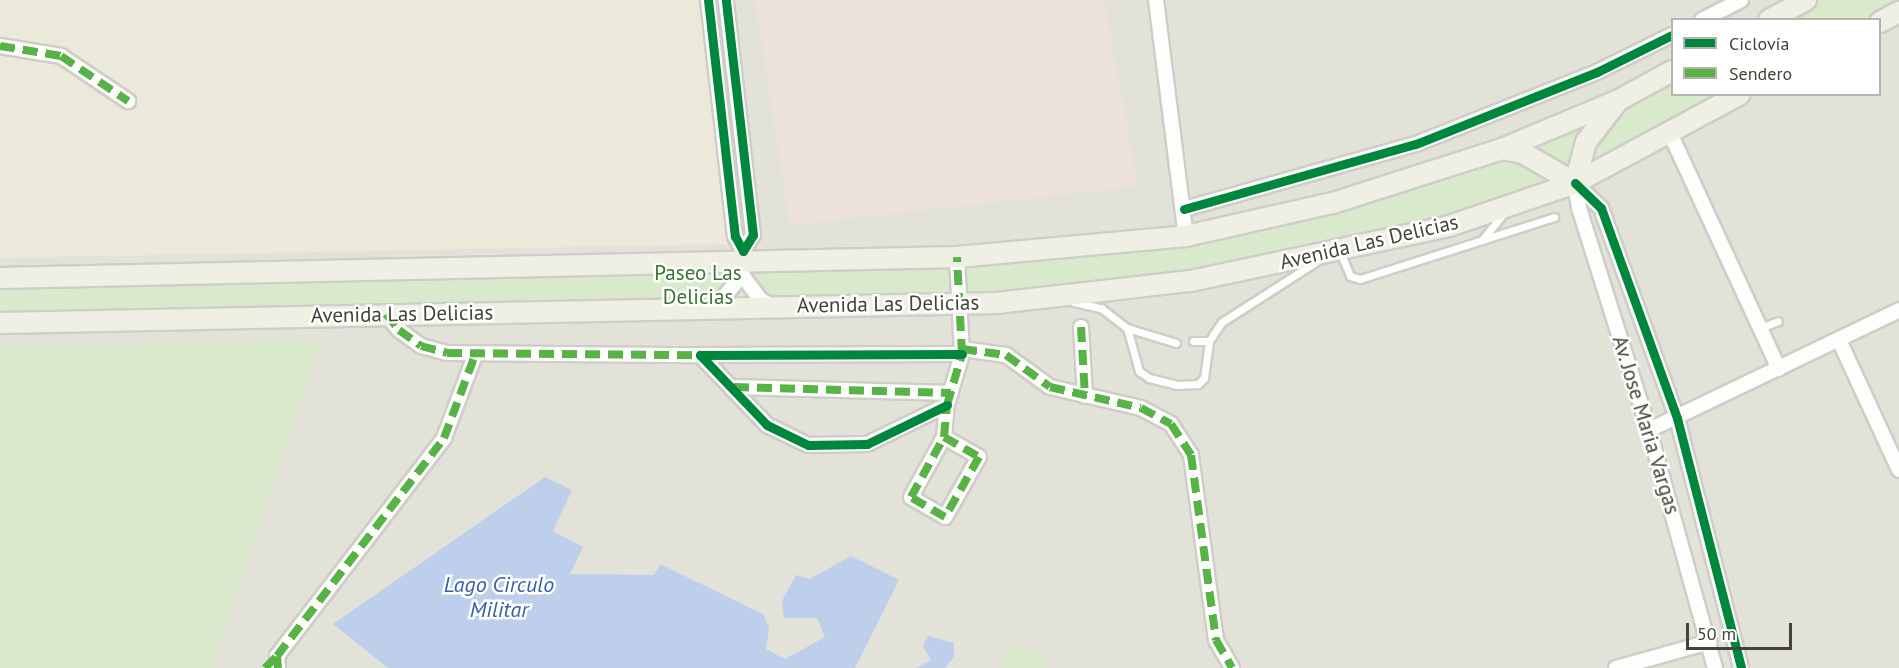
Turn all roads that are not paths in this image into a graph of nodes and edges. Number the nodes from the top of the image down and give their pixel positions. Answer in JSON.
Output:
{"nodes":[{"id":1,"x":708,"y":0,"type":"edge"},
{"id":2,"x":726,"y":0,"type":"edge"},
{"id":3,"x":1156,"y":0,"type":"edge"},
{"id":4,"x":1741,"y":0,"type":"edge"},
{"id":5,"x":1806,"y":0,"type":"edge"},
{"id":6,"x":1899,"y":12,"type":"edge"},
{"id":7,"x":1706,"y":18,"type":"edge"},
{"id":8,"x":1773,"y":18,"type":"edge"},
{"id":9,"x":1881,"y":21,"type":"edge"},
{"id":10,"x":1671,"y":35,"type":"edge"},
{"id":11,"x":0,"y":46,"type":"edge"},
{"id":12,"x":1671,"y":72,"type":"edge"},
{"id":13,"x":1736,"y":96,"type":"edge"},
{"id":14,"x":1619,"y":100,"type":"junction"},
{"id":15,"x":128,"y":101,"type":"dead end"},
{"id":16,"x":1669,"y":131,"type":"junction"},
{"id":17,"x":1502,"y":149,"type":"junction"},
{"id":18,"x":1575,"y":183,"type":"junction"},
{"id":19,"x":1510,"y":205,"type":"junction"},
{"id":20,"x":1184,"y":209,"type":"junction"},
{"id":21,"x":1554,"y":217,"type":"dead end"},
{"id":22,"x":1186,"y":236,"type":"junction"},
{"id":23,"x":1482,"y":240,"type":"junction"},
{"id":24,"x":1336,"y":250,"type":"junction"},
{"id":25,"x":957,"y":257,"type":"junction"},
{"id":26,"x":743,"y":262,"type":"junction"},
{"id":27,"x":0,"y":278,"type":"edge"},
{"id":28,"x":1051,"y":297,"type":"junction"},
{"id":29,"x":958,"y":304,"type":"junction"},
{"id":30,"x":770,"y":305,"type":"junction"},
{"id":31,"x":716,"y":307,"type":"junction"},
{"id":32,"x":1899,"y":310,"type":"edge"},
{"id":33,"x":386,"y":314,"type":"junction"},
{"id":34,"x":1778,"y":321,"type":"dead end"},
{"id":35,"x":0,"y":323,"type":"edge"},
{"id":36,"x":1081,"y":327,"type":"dead end"},
{"id":37,"x":1127,"y":328,"type":"junction"},
{"id":38,"x":1760,"y":328,"type":"junction"},
{"id":39,"x":1839,"y":340,"type":"junction"},
{"id":40,"x":1193,"y":341,"type":"dead end"},
{"id":41,"x":1209,"y":341,"type":"junction"},
{"id":42,"x":1176,"y":343,"type":"dead end"},
{"id":43,"x":962,"y":352,"type":"junction"},
{"id":44,"x":475,"y":355,"type":"junction"},
{"id":45,"x":700,"y":355,"type":"junction"},
{"id":46,"x":1779,"y":369,"type":"junction"},
{"id":47,"x":734,"y":387,"type":"junction"},
{"id":48,"x":1085,"y":396,"type":"junction"},
{"id":49,"x":949,"y":399,"type":"junction"},
{"id":50,"x":1677,"y":418,"type":"junction"},
{"id":51,"x":1649,"y":430,"type":"junction"},
{"id":52,"x":944,"y":437,"type":"junction"},
{"id":53,"x":1899,"y":470,"type":"edge"},
{"id":54,"x":1709,"y":642,"type":"junction"},
{"id":55,"x":278,"y":668,"type":"edge"},
{"id":56,"x":1232,"y":668,"type":"edge"},
{"id":57,"x":1616,"y":668,"type":"edge"},
{"id":58,"x":1715,"y":668,"type":"edge"},
{"id":59,"x":1741,"y":668,"type":"edge"}],
"edges":[{"from":1,"to":26,"type":"street"},
{"from":2,"to":26,"type":"street"},
{"from":3,"to":20,"type":"street"},
{"from":4,"to":7,"type":"street"},
{"from":5,"to":8,"type":"main road"},
{"from":6,"to":9,"type":"main road"},
{"from":10,"to":20,"type":"street"},
{"from":11,"to":15,"type":"street"},
{"from":12,"to":14,"type":"main road"},
{"from":13,"to":16,"type":"main road","name":"Avenida Las Delicias"},
{"from":14,"to":17,"type":"main road"},
{"from":14,"to":18,"type":"main road"},
{"from":16,"to":18,"type":"main road","name":"Avenida Las Delicias"},
{"from":16,"to":38,"type":"street"},
{"from":17,"to":18,"type":"main road"},
{"from":17,"to":22,"type":"main road"},
{"from":18,"to":19,"type":"main road","name":"Avenida Las Delicias"},
{"from":18,"to":50,"type":"street"},
{"from":18,"to":51,"type":"street","name":"Av. Jose Maria Vargas"},
{"from":19,"to":23,"type":"lane"},
{"from":19,"to":24,"type":"main road","name":"Avenida Las Delicias"},
{"from":20,"to":22,"type":"street"},
{"from":21,"to":23,"type":"lane"},
{"from":22,"to":25,"type":"main road"},
{"from":23,"to":24,"type":"lane"},
{"from":24,"to":28,"type":"main road","name":"Avenida Las Delicias"},
{"from":24,"to":41,"type":"lane"},
{"from":25,"to":26,"type":"main road"},
{"from":25,"to":29,"type":"street"},
{"from":26,"to":27,"type":"main road"},
{"from":26,"to":30,"type":"street"},
{"from":26,"to":31,"type":"street"},
{"from":28,"to":29,"type":"main road","name":"Avenida Las Delicias"},
{"from":28,"to":37,"type":"lane"},
{"from":29,"to":30,"type":"main road","name":"Avenida Las Delicias"},
{"from":29,"to":43,"type":"street"},
{"from":30,"to":31,"type":"main road","name":"Avenida Las Delicias"},
{"from":31,"to":33,"type":"main road","name":"Avenida Las Delicias"},
{"from":32,"to":39,"type":"street"},
{"from":33,"to":35,"type":"main road","name":"Avenida Las Delicias"},
{"from":33,"to":44,"type":"street"},
{"from":34,"to":38,"type":"lane"},
{"from":36,"to":48,"type":"street"},
{"from":37,"to":41,"type":"lane"},
{"from":37,"to":42,"type":"lane"},
{"from":38,"to":46,"type":"street"},
{"from":39,"to":46,"type":"street"},
{"from":39,"to":53,"type":"street"},
{"from":40,"to":41,"type":"lane"},
{"from":43,"to":45,"type":"street"},
{"from":43,"to":48,"type":"street"},
{"from":43,"to":49,"type":"street"},
{"from":44,"to":45,"type":"street"},
{"from":44,"to":55,"type":"street"},
{"from":45,"to":47,"type":"street"},
{"from":46,"to":50,"type":"street"},
{"from":47,"to":49,"type":"street"},
{"from":47,"to":49,"type":"street"},
{"from":48,"to":56,"type":"street"},
{"from":49,"to":52,"type":"street"},
{"from":50,"to":51,"type":"street"},
{"from":50,"to":59,"type":"street"},
{"from":51,"to":54,"type":"street","name":"Av. Jose Maria Vargas"},
{"from":52,"to":52,"type":"street"},
{"from":54,"to":57,"type":"street"},
{"from":54,"to":58,"type":"street","name":"Av. Jose Maria Vargas"}]}
